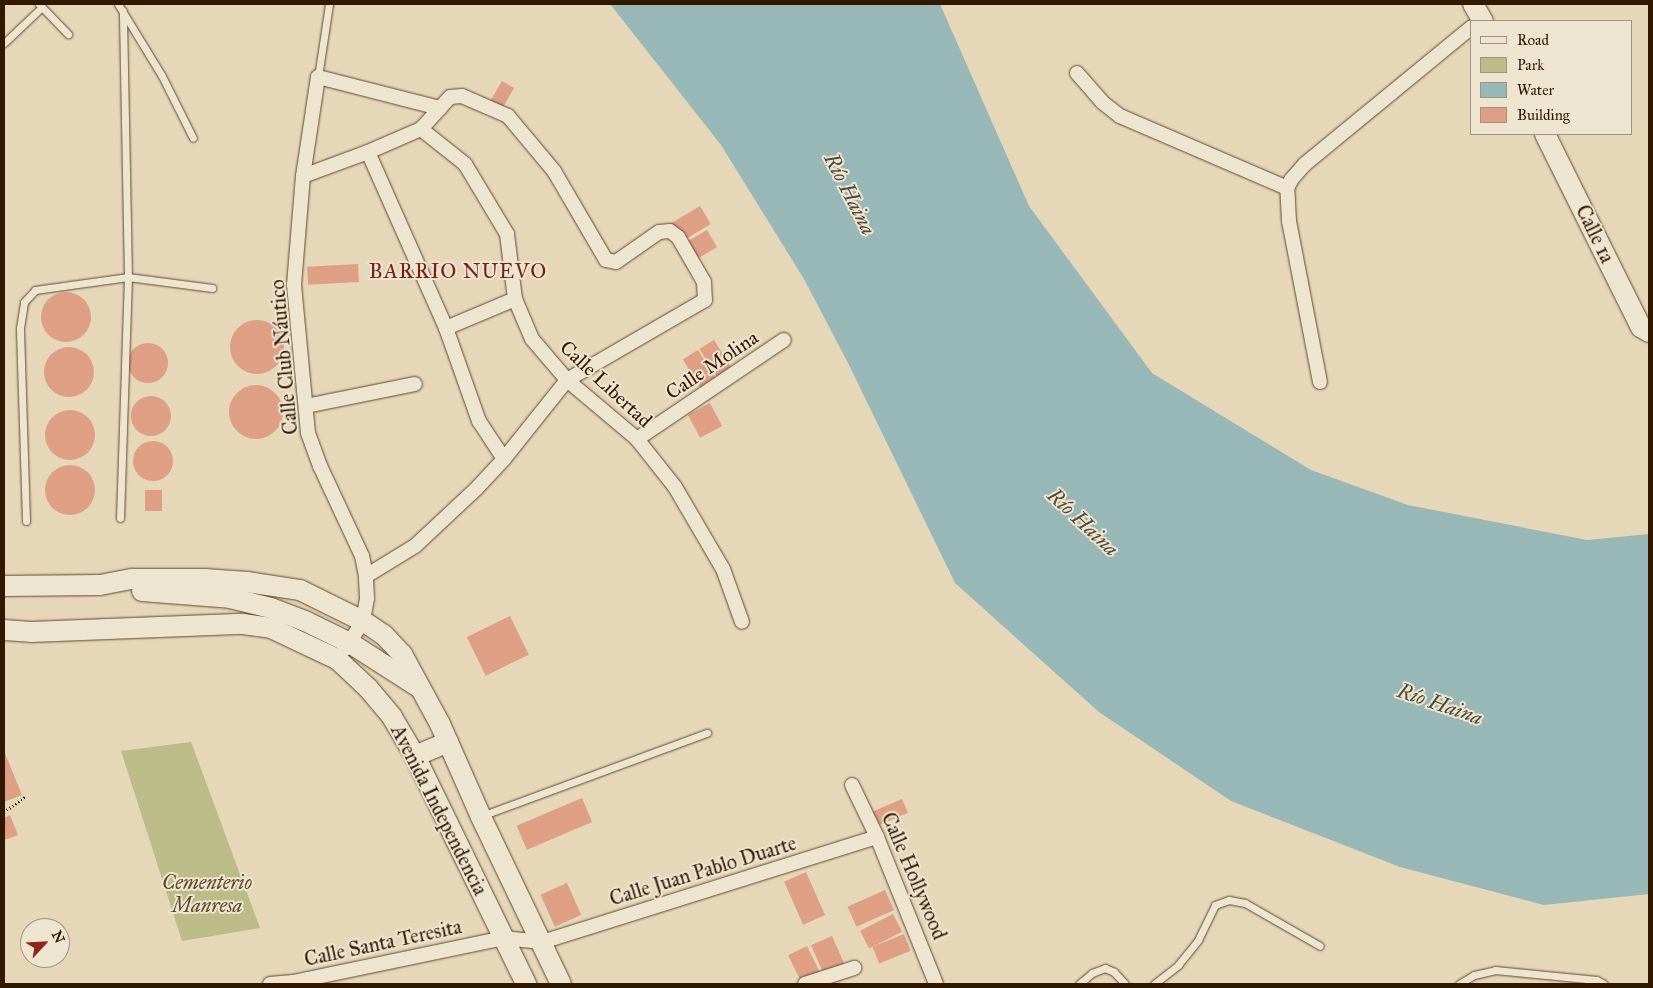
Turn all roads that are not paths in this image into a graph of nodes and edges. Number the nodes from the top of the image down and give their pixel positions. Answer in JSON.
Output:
{"nodes":[{"id":1,"x":118,"y":4,"type":"edge"},
{"id":2,"x":329,"y":4,"type":"edge"},
{"id":3,"x":40,"y":5,"type":"edge"},
{"id":4,"x":123,"y":11,"type":"junction"},
{"id":5,"x":1470,"y":25,"type":"edge"},
{"id":6,"x":68,"y":34,"type":"dead end"},
{"id":7,"x":4,"y":43,"type":"edge"},
{"id":8,"x":1077,"y":73,"type":"dead end"},
{"id":9,"x":318,"y":78,"type":"junction"},
{"id":10,"x":440,"y":108,"type":"junction"},
{"id":11,"x":421,"y":129,"type":"junction"},
{"id":12,"x":1545,"y":135,"type":"edge"},
{"id":13,"x":193,"y":138,"type":"dead end"},
{"id":14,"x":368,"y":152,"type":"junction"},
{"id":15,"x":303,"y":176,"type":"junction"},
{"id":16,"x":1287,"y":188,"type":"junction"},
{"id":17,"x":128,"y":276,"type":"junction"},
{"id":18,"x":212,"y":288,"type":"dead end"},
{"id":19,"x":515,"y":299,"type":"junction"},
{"id":20,"x":446,"y":328,"type":"junction"},
{"id":21,"x":1649,"y":332,"type":"edge"},
{"id":22,"x":784,"y":340,"type":"dead end"},
{"id":23,"x":567,"y":380,"type":"junction"},
{"id":24,"x":1320,"y":382,"type":"dead end"},
{"id":25,"x":416,"y":384,"type":"dead end"},
{"id":26,"x":306,"y":406,"type":"junction"},
{"id":27,"x":637,"y":440,"type":"junction"},
{"id":28,"x":504,"y":459,"type":"junction"},
{"id":29,"x":120,"y":518,"type":"dead end"},
{"id":30,"x":26,"y":521,"type":"dead end"},
{"id":31,"x":366,"y":576,"type":"junction"},
{"id":32,"x":100,"y":585,"type":"junction"},
{"id":33,"x":4,"y":586,"type":"edge"},
{"id":34,"x":362,"y":621,"type":"junction"},
{"id":35,"x":742,"y":622,"type":"dead end"},
{"id":36,"x":4,"y":630,"type":"edge"},
{"id":37,"x":350,"y":643,"type":"junction"},
{"id":38,"x":337,"y":659,"type":"junction"},
{"id":39,"x":422,"y":690,"type":"junction"},
{"id":40,"x":708,"y":733,"type":"dead end"},
{"id":41,"x":448,"y":742,"type":"junction"},
{"id":42,"x":415,"y":756,"type":"junction"},
{"id":43,"x":852,"y":784,"type":"dead end"},
{"id":44,"x":481,"y":816,"type":"junction"},
{"id":45,"x":877,"y":837,"type":"junction"},
{"id":46,"x":504,"y":938,"type":"junction"},
{"id":47,"x":542,"y":942,"type":"junction"},
{"id":48,"x":1320,"y":946,"type":"dead end"},
{"id":49,"x":854,"y":968,"type":"dead end"},
{"id":50,"x":294,"y":983,"type":"edge"},
{"id":51,"x":270,"y":984,"type":"edge"},
{"id":52,"x":526,"y":984,"type":"edge"},
{"id":53,"x":561,"y":984,"type":"edge"},
{"id":54,"x":805,"y":984,"type":"edge"},
{"id":55,"x":936,"y":984,"type":"edge"},
{"id":56,"x":1079,"y":984,"type":"edge"},
{"id":57,"x":1125,"y":984,"type":"edge"},
{"id":58,"x":1154,"y":984,"type":"edge"},
{"id":59,"x":1459,"y":984,"type":"edge"},
{"id":60,"x":1604,"y":984,"type":"edge"}],
"edges":[{"from":1,"to":4,"type":"lane"},
{"from":2,"to":9,"type":"lane","name":"Calle Club Náutico"},
{"from":3,"to":6,"type":"lane"},
{"from":3,"to":7,"type":"lane"},
{"from":4,"to":13,"type":"lane"},
{"from":4,"to":17,"type":"lane"},
{"from":5,"to":16,"type":"street"},
{"from":8,"to":16,"type":"street"},
{"from":9,"to":10,"type":"street"},
{"from":9,"to":15,"type":"street","name":"Calle Club Náutico"},
{"from":10,"to":11,"type":"street"},
{"from":10,"to":23,"type":"street"},
{"from":11,"to":14,"type":"street"},
{"from":11,"to":19,"type":"street","name":"Calle Libertad"},
{"from":12,"to":21,"type":"street","name":"Calle 1a"},
{"from":14,"to":15,"type":"street"},
{"from":14,"to":20,"type":"street"},
{"from":15,"to":26,"type":"street","name":"Calle Club Náutico"},
{"from":16,"to":24,"type":"street"},
{"from":17,"to":18,"type":"lane"},
{"from":17,"to":29,"type":"lane"},
{"from":17,"to":30,"type":"lane"},
{"from":19,"to":20,"type":"street"},
{"from":19,"to":23,"type":"street","name":"Calle Libertad"},
{"from":20,"to":28,"type":"street"},
{"from":22,"to":27,"type":"street","name":"Calle Molina"},
{"from":23,"to":27,"type":"street","name":"Calle Libertad"},
{"from":23,"to":28,"type":"street"},
{"from":25,"to":26,"type":"street"},
{"from":26,"to":31,"type":"street","name":"Calle Club Náutico"},
{"from":27,"to":35,"type":"street","name":"Calle Libertad"},
{"from":28,"to":31,"type":"street"},
{"from":31,"to":34,"type":"street","name":"Calle Club Náutico"},
{"from":32,"to":33,"type":"street","name":"Avenida Independencia"},
{"from":32,"to":34,"type":"street","name":"Avenida Independencia"},
{"from":32,"to":37,"type":"street","name":"Avenida Independencia"},
{"from":34,"to":37,"type":"street","name":"Calle Club Náutico"},
{"from":34,"to":39,"type":"street","name":"Avenida Independencia"},
{"from":36,"to":38,"type":"street","name":"Avenida Independencia"},
{"from":37,"to":38,"type":"street","name":"Calle Club Náutico"},
{"from":37,"to":39,"type":"street","name":"Avenida Independencia"},
{"from":38,"to":42,"type":"street","name":"Avenida Independencia"},
{"from":39,"to":41,"type":"street","name":"Avenida Independencia"},
{"from":40,"to":44,"type":"lane"},
{"from":41,"to":42,"type":"street"},
{"from":41,"to":44,"type":"street","name":"Avenida Independencia"},
{"from":42,"to":46,"type":"street","name":"Avenida Independencia"},
{"from":43,"to":45,"type":"street","name":"Calle Hollywood"},
{"from":44,"to":47,"type":"street","name":"Avenida Independencia"},
{"from":45,"to":47,"type":"street","name":"Calle Juan Pablo Duarte"},
{"from":45,"to":55,"type":"street","name":"Calle Hollywood"},
{"from":46,"to":47,"type":"street","name":"Calle Santa Teresita"},
{"from":46,"to":50,"type":"street","name":"Calle Santa Teresita"},
{"from":46,"to":52,"type":"street","name":"Avenida Independencia"},
{"from":47,"to":53,"type":"street","name":"Avenida Independencia"},
{"from":48,"to":58,"type":"lane"},
{"from":49,"to":54,"type":"street"},
{"from":50,"to":51,"type":"street","name":"Calle Santa Teresita"},
{"from":56,"to":57,"type":"lane"},
{"from":59,"to":60,"type":"lane"}]}
